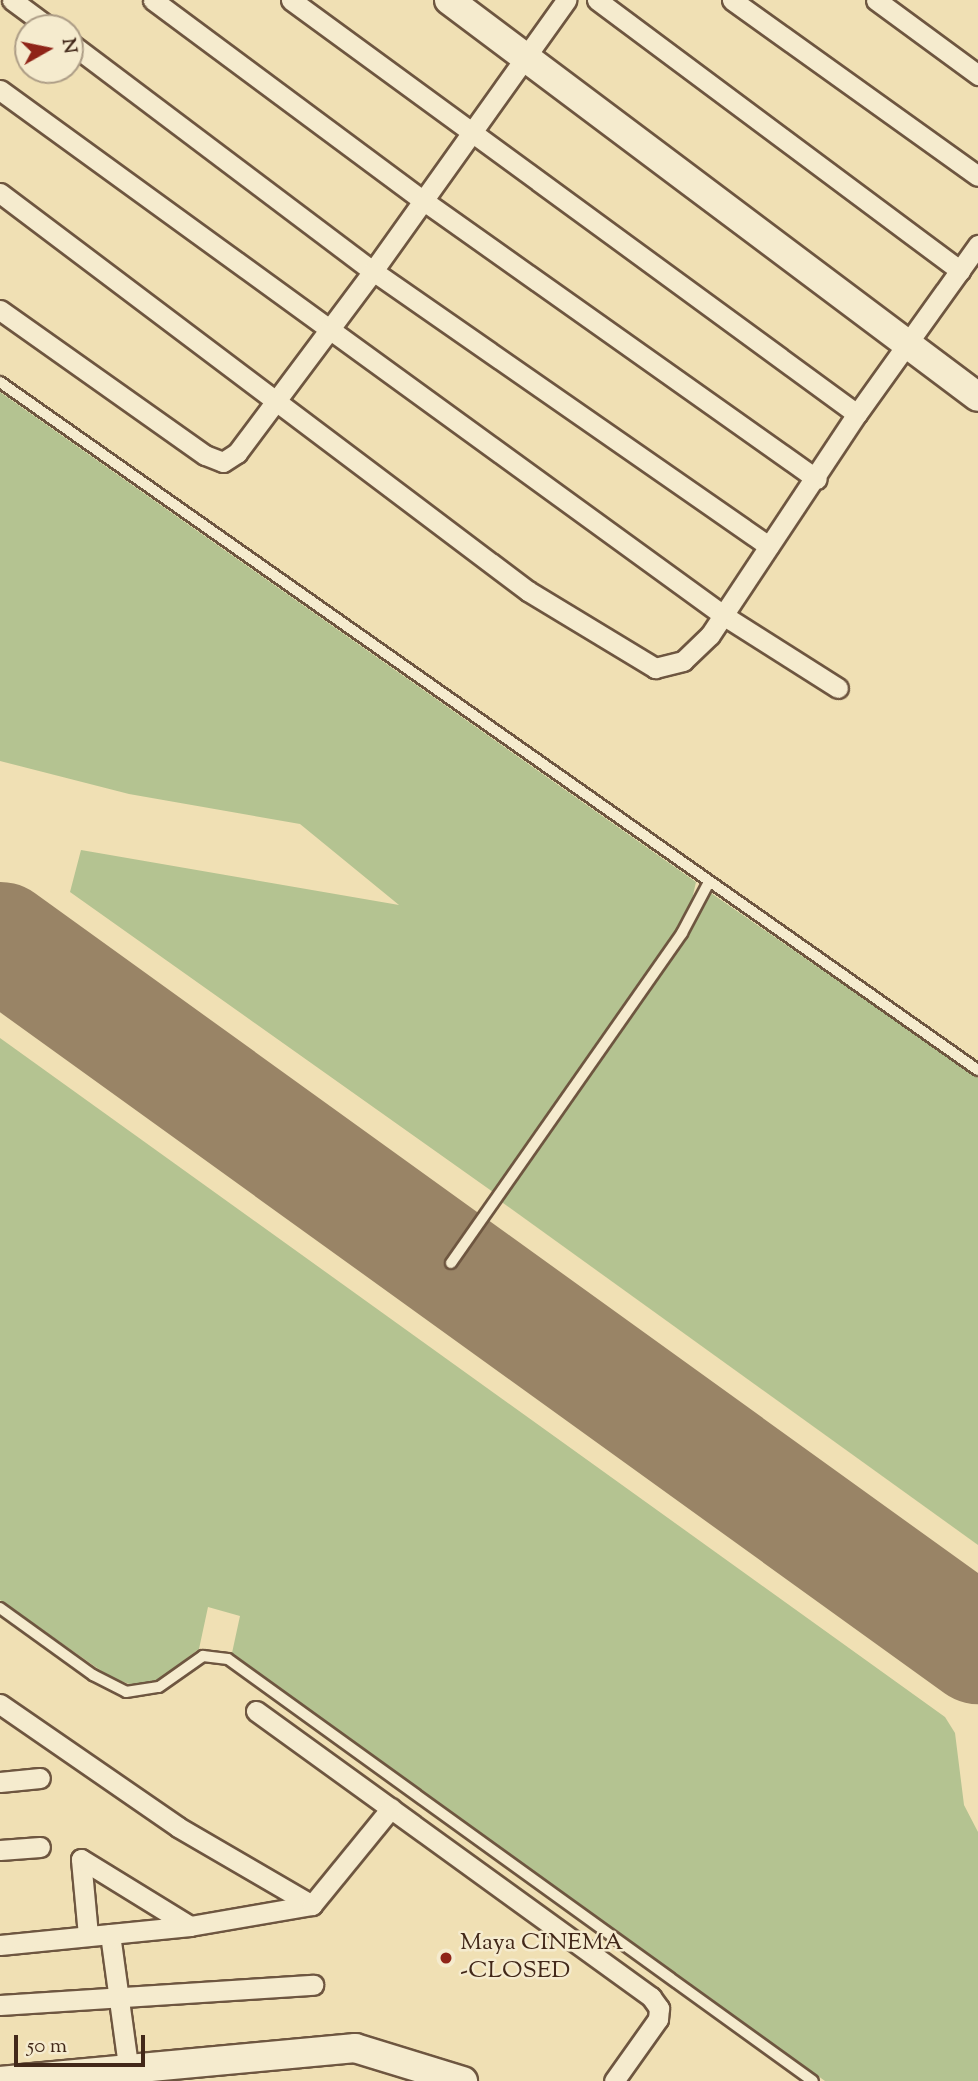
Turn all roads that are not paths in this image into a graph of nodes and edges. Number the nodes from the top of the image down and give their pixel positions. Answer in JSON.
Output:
{"nodes":[{"id":1,"x":12,"y":0,"type":"edge"},
{"id":2,"x":153,"y":0,"type":"edge"},
{"id":3,"x":290,"y":0,"type":"edge"},
{"id":4,"x":449,"y":0,"type":"edge"},
{"id":5,"x":566,"y":0,"type":"edge"},
{"id":6,"x":597,"y":0,"type":"edge"},
{"id":7,"x":732,"y":0,"type":"edge"},
{"id":8,"x":876,"y":0,"type":"edge"},
{"id":9,"x":31,"y":14,"type":"edge"},
{"id":10,"x":84,"y":54,"type":"edge"},
{"id":11,"x":526,"y":57,"type":"junction"},
{"id":12,"x":978,"y":75,"type":"edge"},
{"id":13,"x":0,"y":90,"type":"edge"},
{"id":14,"x":472,"y":133,"type":"junction"},
{"id":15,"x":978,"y":176,"type":"edge"},
{"id":16,"x":0,"y":193,"type":"edge"},
{"id":17,"x":424,"y":201,"type":"junction"},
{"id":18,"x":978,"y":245,"type":"edge"},
{"id":19,"x":373,"y":271,"type":"junction"},
{"id":20,"x":960,"y":271,"type":"junction"},
{"id":21,"x":0,"y":310,"type":"edge"},
{"id":22,"x":330,"y":329,"type":"junction"},
{"id":23,"x":910,"y":345,"type":"junction"},
{"id":24,"x":0,"y":382,"type":"edge"},
{"id":25,"x":276,"y":397,"type":"junction"},
{"id":26,"x":978,"y":397,"type":"edge"},
{"id":27,"x":857,"y":414,"type":"junction"},
{"id":28,"x":816,"y":479,"type":"junction"},
{"id":29,"x":769,"y":546,"type":"junction"},
{"id":30,"x":723,"y":615,"type":"junction"},
{"id":31,"x":838,"y":688,"type":"dead end"},
{"id":32,"x":709,"y":881,"type":"junction"},
{"id":33,"x":978,"y":1070,"type":"edge"},
{"id":34,"x":451,"y":1263,"type":"dead end"},
{"id":35,"x":0,"y":1608,"type":"edge"},
{"id":36,"x":0,"y":1704,"type":"edge"},
{"id":37,"x":256,"y":1711,"type":"dead end"},
{"id":38,"x":40,"y":1778,"type":"dead end"},
{"id":39,"x":0,"y":1782,"type":"edge"},
{"id":40,"x":391,"y":1808,"type":"junction"},
{"id":41,"x":40,"y":1847,"type":"dead end"},
{"id":42,"x":0,"y":1850,"type":"edge"},
{"id":43,"x":312,"y":1905,"type":"junction"},
{"id":44,"x":190,"y":1926,"type":"junction"},
{"id":45,"x":110,"y":1934,"type":"junction"},
{"id":46,"x":89,"y":1935,"type":"junction"},
{"id":47,"x":0,"y":1945,"type":"edge"},
{"id":48,"x":313,"y":1985,"type":"dead end"},
{"id":49,"x":116,"y":1998,"type":"junction"},
{"id":50,"x":0,"y":2005,"type":"edge"},
{"id":51,"x":222,"y":2071,"type":"edge"},
{"id":52,"x":130,"y":2075,"type":"edge"},
{"id":53,"x":0,"y":2081,"type":"edge"},
{"id":54,"x":463,"y":2081,"type":"edge"},
{"id":55,"x":614,"y":2081,"type":"edge"},
{"id":56,"x":813,"y":2081,"type":"edge"}],
"edges":[{"from":1,"to":9,"type":"street"},
{"from":2,"to":17,"type":"street"},
{"from":3,"to":14,"type":"street"},
{"from":4,"to":11,"type":"street"},
{"from":5,"to":11,"type":"street"},
{"from":6,"to":20,"type":"street"},
{"from":7,"to":15,"type":"street"},
{"from":8,"to":12,"type":"street"},
{"from":10,"to":19,"type":"street"},
{"from":11,"to":14,"type":"street"},
{"from":11,"to":23,"type":"street"},
{"from":13,"to":22,"type":"street"},
{"from":14,"to":17,"type":"street"},
{"from":14,"to":27,"type":"street"},
{"from":16,"to":25,"type":"street"},
{"from":17,"to":19,"type":"street"},
{"from":17,"to":28,"type":"street"},
{"from":18,"to":20,"type":"street"},
{"from":19,"to":22,"type":"street"},
{"from":19,"to":29,"type":"street"},
{"from":20,"to":23,"type":"street"},
{"from":21,"to":25,"type":"street"},
{"from":22,"to":25,"type":"street"},
{"from":22,"to":30,"type":"street"},
{"from":23,"to":26,"type":"street"},
{"from":23,"to":27,"type":"street"},
{"from":24,"to":32,"type":"lane"},
{"from":25,"to":30,"type":"street"},
{"from":27,"to":28,"type":"street"},
{"from":28,"to":29,"type":"street"},
{"from":29,"to":30,"type":"street"},
{"from":30,"to":31,"type":"street"},
{"from":32,"to":33,"type":"lane"},
{"from":32,"to":34,"type":"lane"},
{"from":35,"to":56,"type":"lane"},
{"from":36,"to":43,"type":"street"},
{"from":37,"to":40,"type":"street"},
{"from":38,"to":39,"type":"street"},
{"from":40,"to":43,"type":"street"},
{"from":40,"to":55,"type":"street"},
{"from":41,"to":42,"type":"street"},
{"from":43,"to":44,"type":"street"},
{"from":44,"to":45,"type":"street"},
{"from":44,"to":46,"type":"street"},
{"from":45,"to":46,"type":"street"},
{"from":45,"to":49,"type":"street"},
{"from":46,"to":47,"type":"street"},
{"from":48,"to":49,"type":"street"},
{"from":49,"to":50,"type":"street"},
{"from":49,"to":52,"type":"street"},
{"from":51,"to":52,"type":"street"},
{"from":51,"to":54,"type":"street"},
{"from":52,"to":53,"type":"street"}]}
